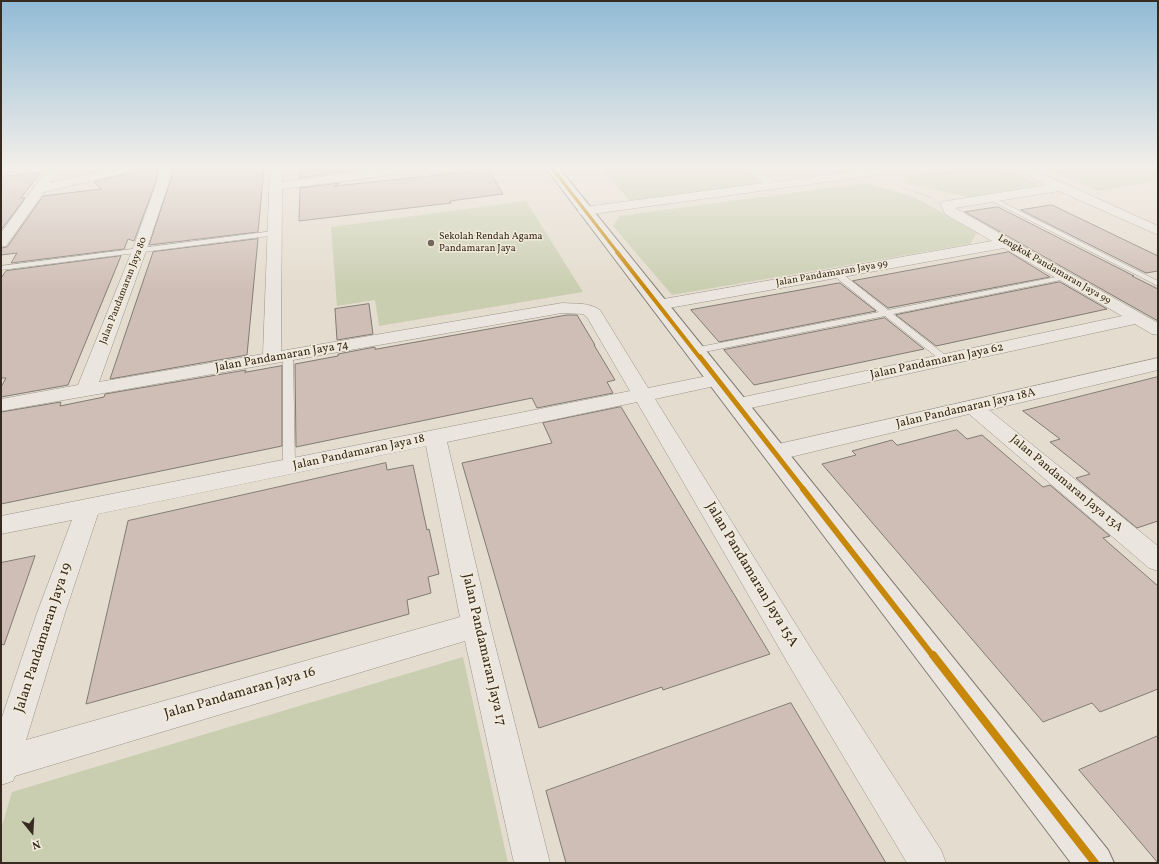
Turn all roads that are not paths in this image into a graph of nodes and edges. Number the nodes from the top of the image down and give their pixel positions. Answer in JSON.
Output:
{"nodes":[{"id":1,"x":26,"y":208,"type":"edge"},
{"id":2,"x":154,"y":208,"type":"edge"},
{"id":3,"x":275,"y":208,"type":"edge"},
{"id":4,"x":583,"y":208,"type":"edge"},
{"id":5,"x":605,"y":208,"type":"edge"},
{"id":6,"x":950,"y":208,"type":"edge"},
{"id":7,"x":1010,"y":208,"type":"edge"},
{"id":8,"x":1108,"y":208,"type":"edge"},
{"id":9,"x":585,"y":211,"type":"junction"},
{"id":10,"x":1158,"y":231,"type":"edge"},
{"id":11,"x":274,"y":233,"type":"junction"},
{"id":12,"x":1,"y":243,"type":"edge"},
{"id":13,"x":1006,"y":243,"type":"junction"},
{"id":14,"x":139,"y":251,"type":"junction"},
{"id":15,"x":1,"y":268,"type":"edge"},
{"id":16,"x":836,"y":273,"type":"junction"},
{"id":17,"x":1066,"y":277,"type":"junction"},
{"id":18,"x":1158,"y":284,"type":"edge"},
{"id":19,"x":658,"y":305,"type":"junction"},
{"id":20,"x":562,"y":308,"type":"joint"},
{"id":21,"x":887,"y":312,"type":"junction"},
{"id":22,"x":1138,"y":318,"type":"junction"},
{"id":23,"x":1158,"y":330,"type":"edge"},
{"id":24,"x":694,"y":351,"type":"junction"},
{"id":25,"x":280,"y":357,"type":"junction"},
{"id":26,"x":946,"y":360,"type":"junction"},
{"id":27,"x":1158,"y":364,"type":"edge"},
{"id":28,"x":717,"y":380,"type":"junction"},
{"id":29,"x":86,"y":390,"type":"junction"},
{"id":30,"x":643,"y":395,"type":"junction"},
{"id":31,"x":1,"y":405,"type":"edge"},
{"id":32,"x":737,"y":405,"type":"junction"},
{"id":33,"x":973,"y":407,"type":"junction"},
{"id":34,"x":435,"y":437,"type":"junction"},
{"id":35,"x":774,"y":453,"type":"junction"},
{"id":36,"x":289,"y":467,"type":"junction"},
{"id":37,"x":88,"y":508,"type":"junction"},
{"id":38,"x":1,"y":525,"type":"edge"},
{"id":39,"x":1158,"y":561,"type":"edge"},
{"id":40,"x":476,"y":625,"type":"junction"},
{"id":41,"x":2,"y":766,"type":"edge"},
{"id":42,"x":532,"y":863,"type":"edge"},
{"id":43,"x":928,"y":863,"type":"edge"},
{"id":44,"x":1095,"y":863,"type":"edge"}],
"edges":[{"from":1,"to":12,"type":"street"},
{"from":2,"to":14,"type":"street","name":"Jalan Pandamaran Jaya 80"},
{"from":3,"to":11,"type":"street"},
{"from":4,"to":9,"type":"main road"},
{"from":5,"to":9,"type":"street"},
{"from":6,"to":13,"type":"street","name":"Lengkok Pandamaran Jaya 99"},
{"from":7,"to":18,"type":"lane"},
{"from":8,"to":10,"type":"street"},
{"from":9,"to":19,"type":"main road"},
{"from":11,"to":14,"type":"lane"},
{"from":11,"to":25,"type":"street"},
{"from":13,"to":16,"type":"street","name":"Jalan Pandamaran Jaya 99"},
{"from":13,"to":17,"type":"street","name":"Lengkok Pandamaran Jaya 99"},
{"from":14,"to":15,"type":"lane"},
{"from":14,"to":29,"type":"street","name":"Jalan Pandamaran Jaya 80"},
{"from":16,"to":19,"type":"street","name":"Jalan Pandamaran Jaya 99"},
{"from":16,"to":21,"type":"lane"},
{"from":17,"to":21,"type":"lane"},
{"from":17,"to":22,"type":"street","name":"Lengkok Pandamaran Jaya 99"},
{"from":19,"to":24,"type":"main road"},
{"from":20,"to":25,"type":"street","name":"Jalan Pandamaran Jaya 74"},
{"from":20,"to":30,"type":"street","name":"Jalan Pandamaran Jaya 15A"},
{"from":21,"to":24,"type":"lane"},
{"from":21,"to":26,"type":"lane"},
{"from":22,"to":23,"type":"street","name":"Lengkok Pandamaran Jaya 99"},
{"from":22,"to":26,"type":"street","name":"Jalan Pandamaran Jaya 62"},
{"from":24,"to":28,"type":"main road"},
{"from":25,"to":29,"type":"street","name":"Jalan Pandamaran Jaya 74"},
{"from":25,"to":36,"type":"lane"},
{"from":26,"to":32,"type":"street","name":"Jalan Pandamaran Jaya 62"},
{"from":27,"to":33,"type":"street","name":"Jalan Pandamaran Jaya 18A"},
{"from":28,"to":30,"type":"street","name":"Jalan Pandamaran Jaya 18"},
{"from":28,"to":32,"type":"main road"},
{"from":29,"to":31,"type":"street","name":"Jalan Pandamaran Jaya 74"},
{"from":30,"to":34,"type":"street","name":"Jalan Pandamaran Jaya 18"},
{"from":30,"to":43,"type":"street","name":"Jalan Pandamaran Jaya 15A"},
{"from":32,"to":35,"type":"main road"},
{"from":33,"to":35,"type":"street","name":"Jalan Pandamaran Jaya 18A"},
{"from":33,"to":39,"type":"street","name":"Jalan Pandamaran Jaya 13A"},
{"from":34,"to":36,"type":"street","name":"Jalan Pandamaran Jaya 18"},
{"from":34,"to":40,"type":"street","name":"Jalan Pandamaran Jaya 17"},
{"from":35,"to":44,"type":"main road"},
{"from":36,"to":37,"type":"street","name":"Jalan Pandamaran Jaya 18"},
{"from":37,"to":38,"type":"street","name":"Jalan Pandamaran Jaya 18"},
{"from":37,"to":41,"type":"street","name":"Jalan Pandamaran Jaya 19"},
{"from":40,"to":41,"type":"street","name":"Jalan Pandamaran Jaya 16"},
{"from":40,"to":42,"type":"street","name":"Jalan Pandamaran Jaya 17"}]}
